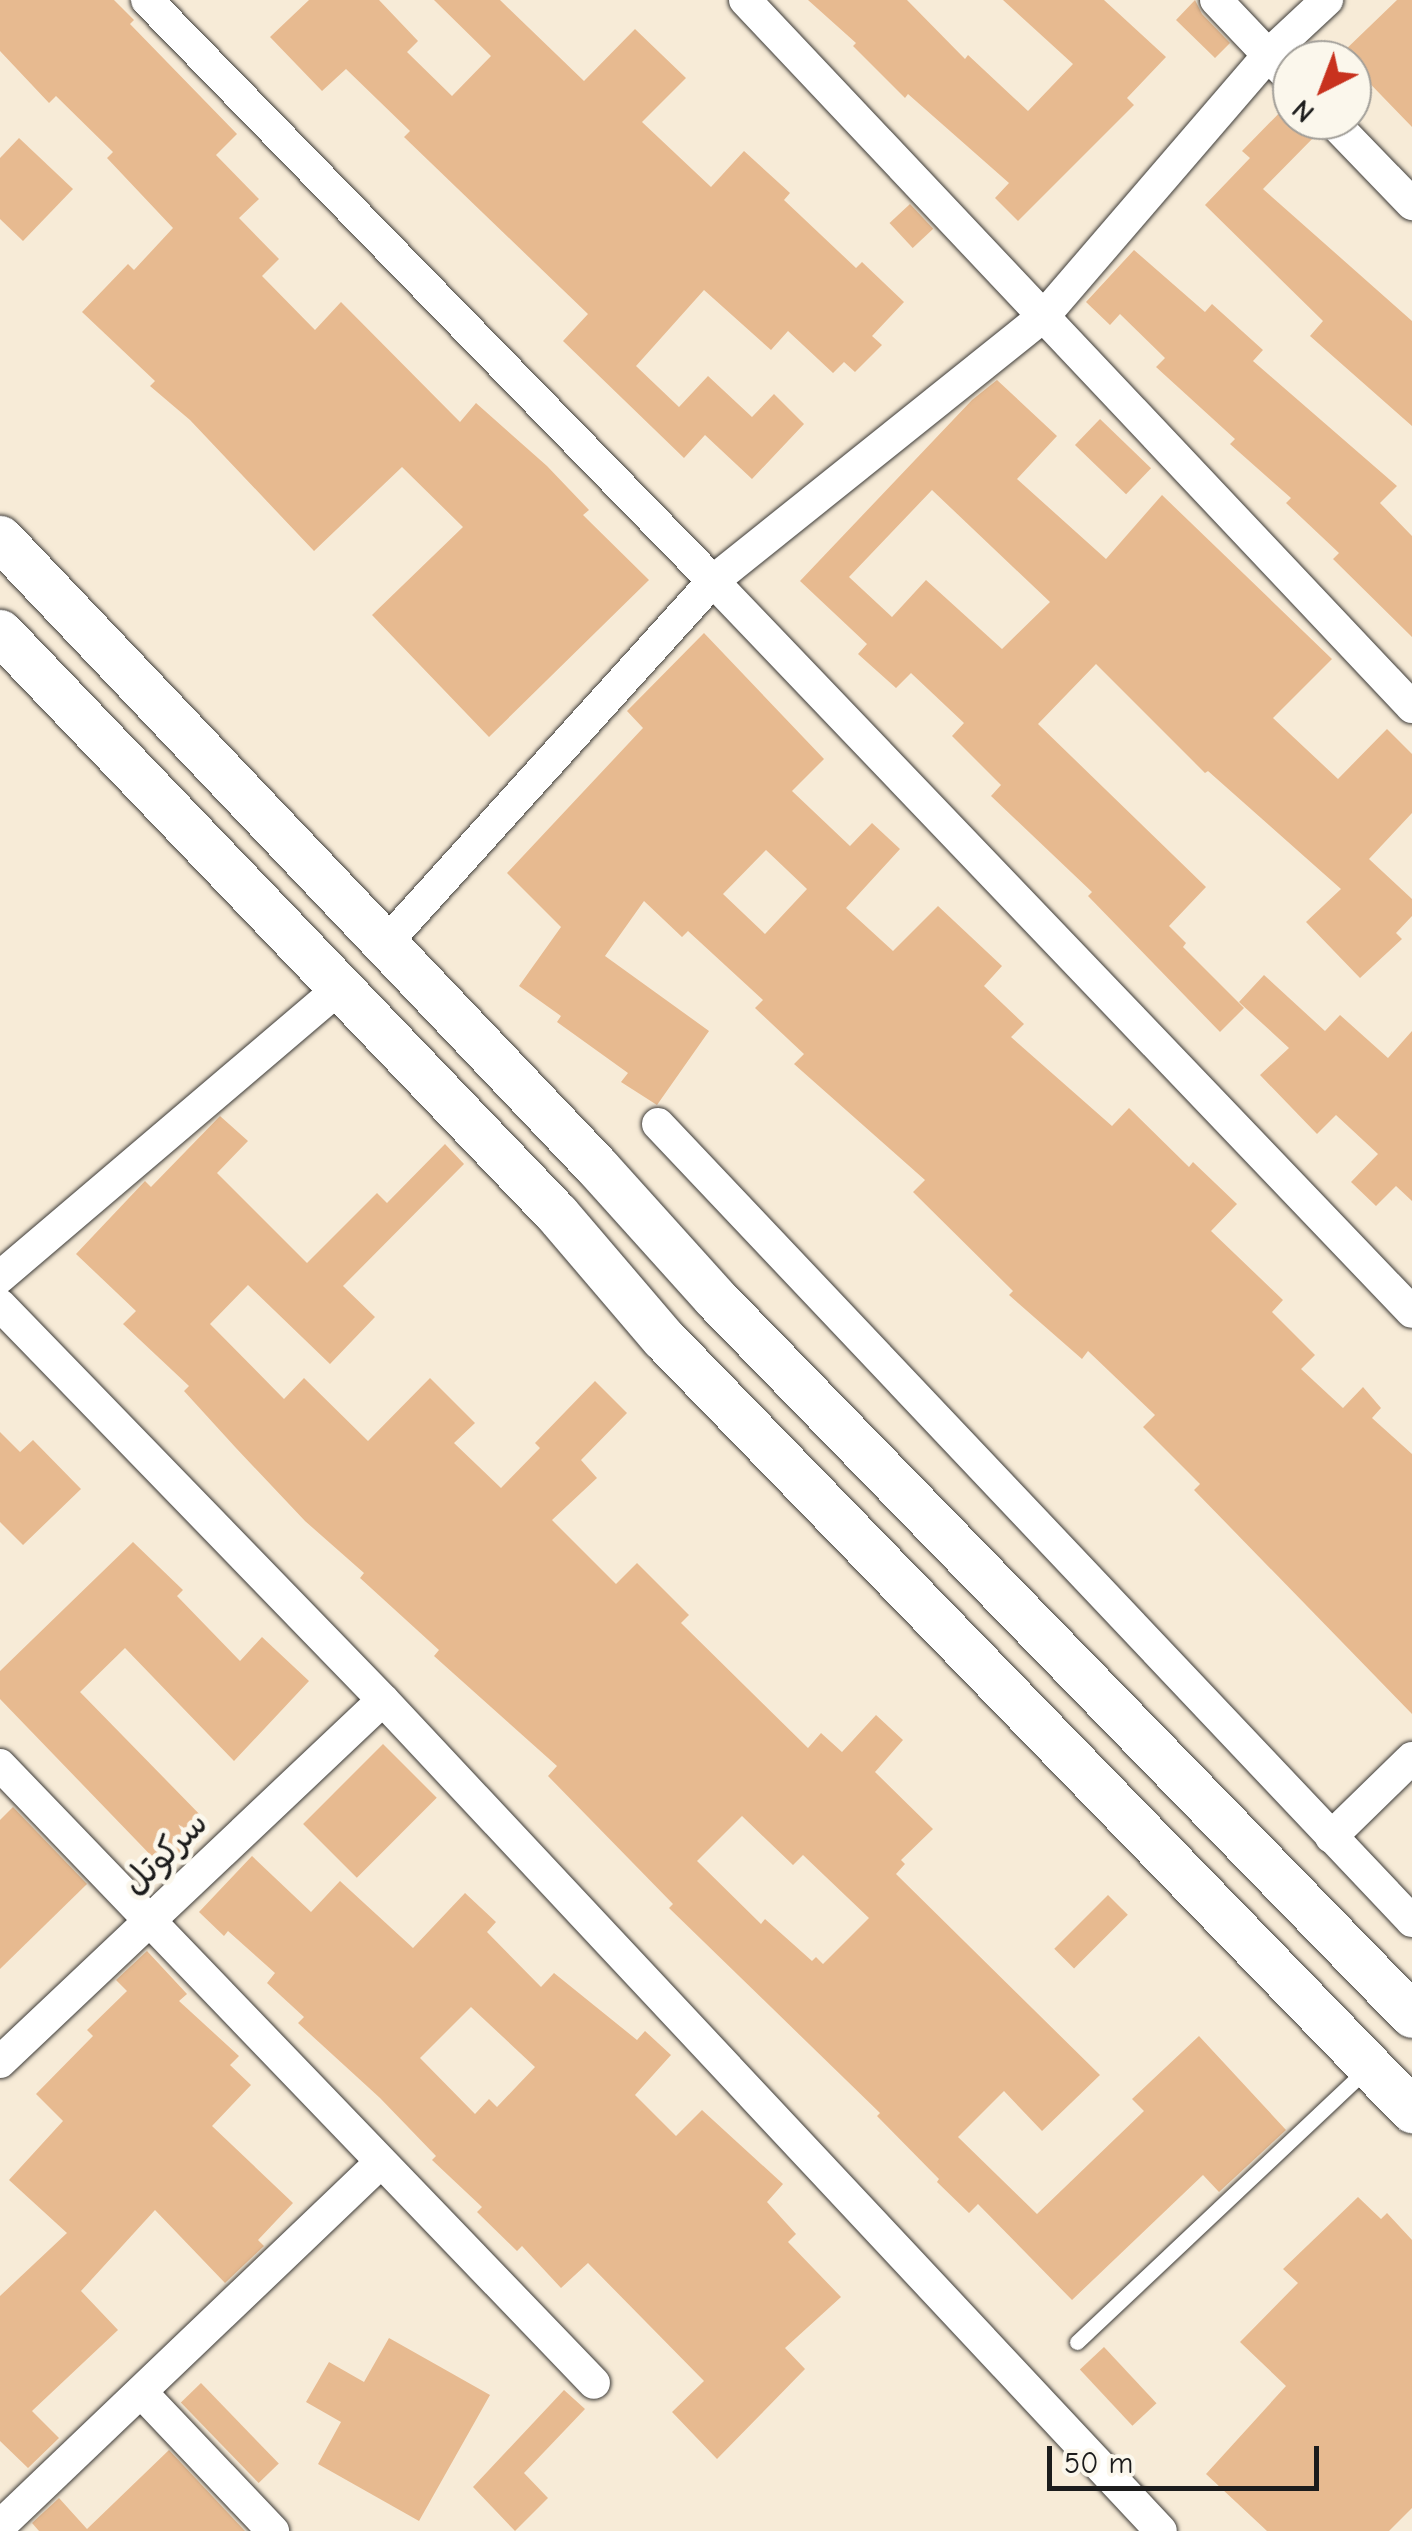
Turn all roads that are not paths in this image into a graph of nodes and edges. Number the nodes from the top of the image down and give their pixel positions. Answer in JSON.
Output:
{"nodes":[{"id":1,"x":147,"y":0,"type":"edge"},
{"id":2,"x":745,"y":0,"type":"edge"},
{"id":3,"x":1216,"y":0,"type":"edge"},
{"id":4,"x":1328,"y":0,"type":"edge"},
{"id":5,"x":1268,"y":55,"type":"junction"},
{"id":6,"x":1272,"y":59,"type":"edge"},
{"id":7,"x":1350,"y":140,"type":"edge"},
{"id":8,"x":1412,"y":204,"type":"edge"},
{"id":9,"x":1044,"y":317,"type":"junction"},
{"id":10,"x":0,"y":538,"type":"edge"},
{"id":11,"x":713,"y":581,"type":"junction"},
{"id":12,"x":0,"y":632,"type":"edge"},
{"id":13,"x":1412,"y":707,"type":"edge"},
{"id":14,"x":385,"y":944,"type":"junction"},
{"id":15,"x":339,"y":988,"type":"junction"},
{"id":16,"x":658,"y":1124,"type":"dead end"},
{"id":17,"x":598,"y":1168,"type":"junction"},
{"id":18,"x":556,"y":1214,"type":"junction"},
{"id":19,"x":0,"y":1277,"type":"edge"},
{"id":20,"x":714,"y":1297,"type":"junction"},
{"id":21,"x":0,"y":1306,"type":"edge"},
{"id":22,"x":1412,"y":1312,"type":"edge"},
{"id":23,"x":663,"y":1338,"type":"junction"},
{"id":24,"x":383,"y":1700,"type":"junction"},
{"id":25,"x":1412,"y":1758,"type":"edge"},
{"id":26,"x":0,"y":1765,"type":"edge"},
{"id":27,"x":1331,"y":1837,"type":"junction"},
{"id":28,"x":1412,"y":1921,"type":"edge"},
{"id":29,"x":150,"y":1922,"type":"junction"},
{"id":30,"x":1412,"y":2015,"type":"edge"},
{"id":31,"x":0,"y":2062,"type":"edge"},
{"id":32,"x":1370,"y":2066,"type":"junction"},
{"id":33,"x":1412,"y":2110,"type":"edge"},
{"id":34,"x":380,"y":2164,"type":"junction"},
{"id":35,"x":1076,"y":2342,"type":"dead end"},
{"id":36,"x":594,"y":2383,"type":"dead end"},
{"id":37,"x":140,"y":2392,"type":"junction"},
{"id":38,"x":0,"y":2526,"type":"edge"},
{"id":39,"x":273,"y":2531,"type":"edge"},
{"id":40,"x":1162,"y":2531,"type":"edge"}],
"edges":[{"from":1,"to":11,"type":"street"},
{"from":2,"to":9,"type":"street"},
{"from":3,"to":5,"type":"street"},
{"from":4,"to":5,"type":"street"},
{"from":5,"to":6,"type":"street"},
{"from":5,"to":9,"type":"street"},
{"from":7,"to":8,"type":"street"},
{"from":9,"to":11,"type":"street"},
{"from":9,"to":13,"type":"street"},
{"from":10,"to":14,"type":"main road"},
{"from":11,"to":14,"type":"street"},
{"from":11,"to":22,"type":"street"},
{"from":12,"to":15,"type":"main road"},
{"from":14,"to":17,"type":"main road"},
{"from":15,"to":18,"type":"main road"},
{"from":15,"to":19,"type":"street"},
{"from":16,"to":27,"type":"street"},
{"from":17,"to":18,"type":"main road"},
{"from":17,"to":20,"type":"main road"},
{"from":18,"to":23,"type":"main road"},
{"from":20,"to":23,"type":"main road"},
{"from":20,"to":30,"type":"main road"},
{"from":21,"to":24,"type":"street"},
{"from":23,"to":32,"type":"main road"},
{"from":24,"to":29,"type":"street","name":"سرکوتل"},
{"from":24,"to":40,"type":"street"},
{"from":25,"to":27,"type":"street"},
{"from":26,"to":29,"type":"street"},
{"from":27,"to":28,"type":"street"},
{"from":29,"to":31,"type":"street","name":"سرکوتل"},
{"from":29,"to":34,"type":"street"},
{"from":32,"to":33,"type":"main road"},
{"from":32,"to":35,"type":"lane"},
{"from":34,"to":36,"type":"street"},
{"from":34,"to":37,"type":"street"},
{"from":37,"to":38,"type":"street"},
{"from":37,"to":39,"type":"street"}]}
